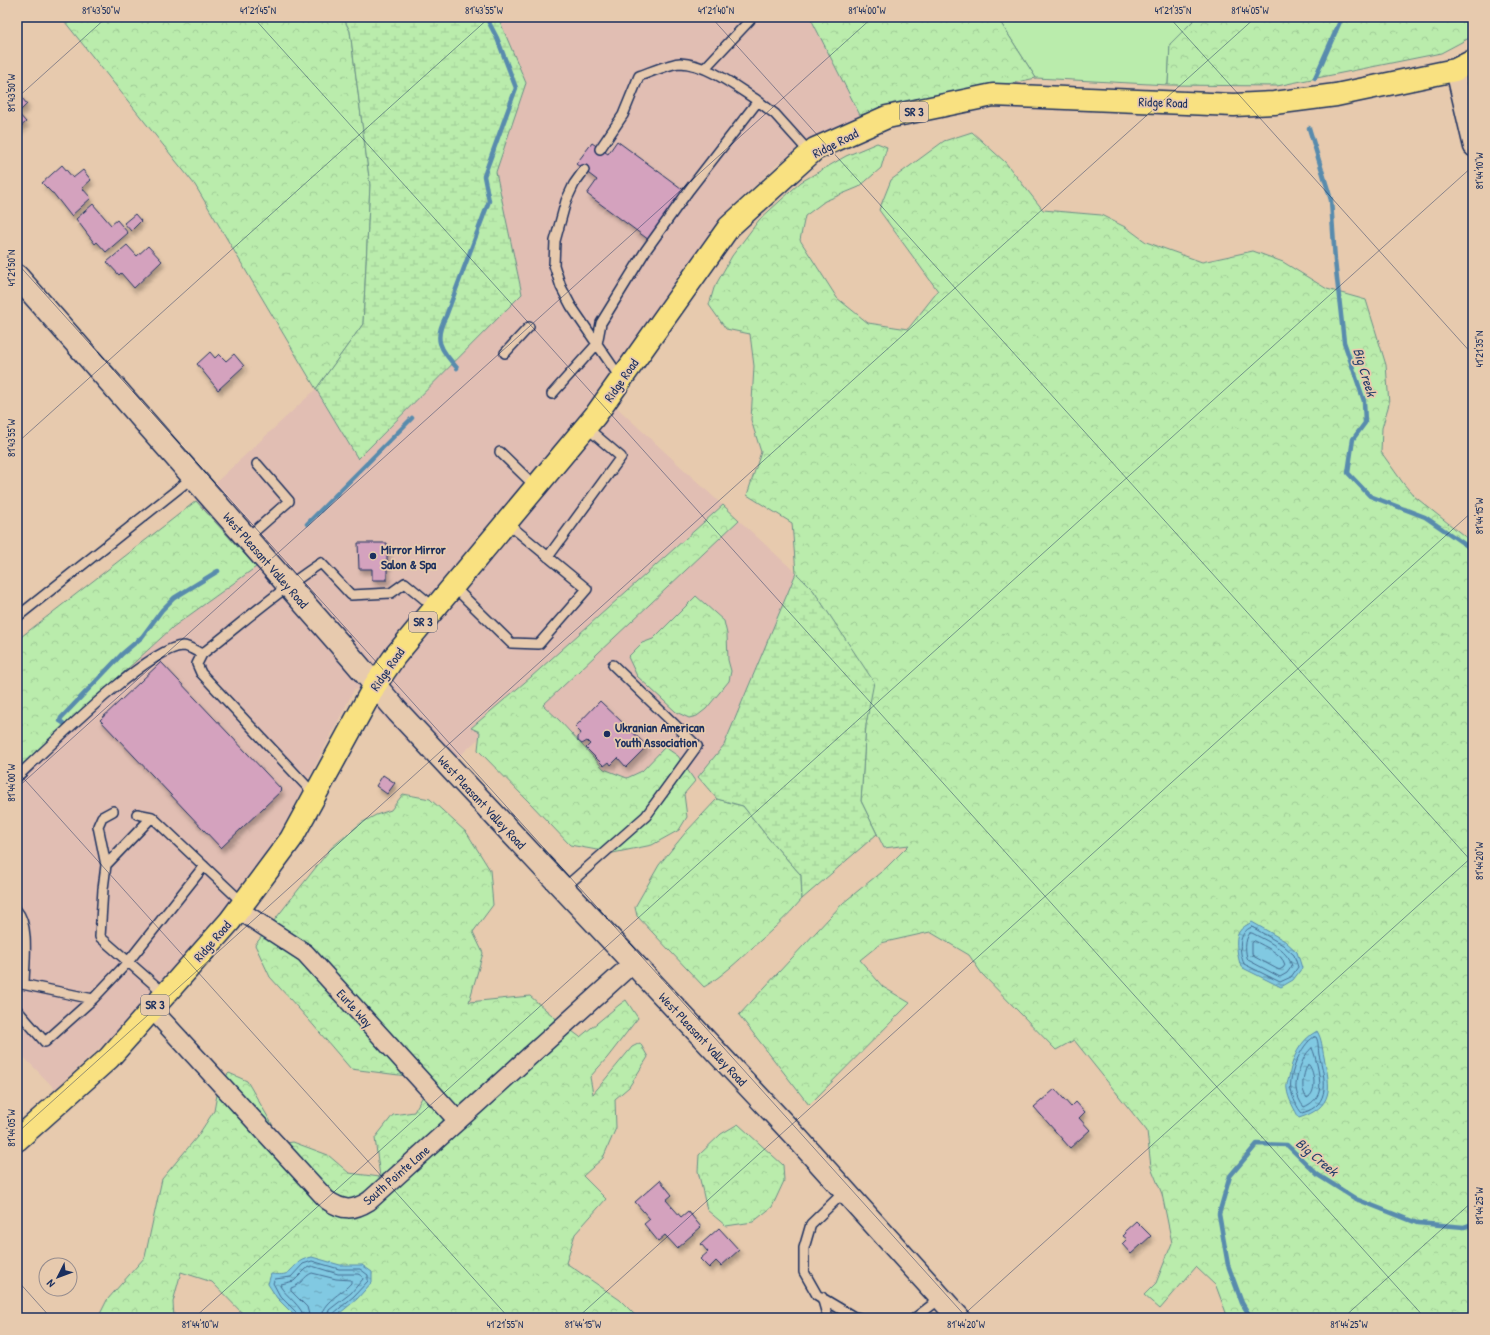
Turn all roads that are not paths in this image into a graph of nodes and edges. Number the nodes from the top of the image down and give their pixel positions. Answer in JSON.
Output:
{"nodes":[{"id":1,"x":750,"y":20,"type":"dead end"},
{"id":2,"x":1464,"y":65,"type":"edge"},
{"id":3,"x":706,"y":68,"type":"junction"},
{"id":4,"x":758,"y":101,"type":"junction"},
{"id":5,"x":1473,"y":147,"type":"edge"},
{"id":6,"x":600,"y":149,"type":"dead end"},
{"id":7,"x":811,"y":154,"type":"junction"},
{"id":8,"x":584,"y":170,"type":"dead end"},
{"id":9,"x":17,"y":276,"type":"edge"},
{"id":10,"x":529,"y":327,"type":"dead end"},
{"id":11,"x":597,"y":344,"type":"junction"},
{"id":12,"x":505,"y":353,"type":"dead end"},
{"id":13,"x":621,"y":380,"type":"junction"},
{"id":14,"x":552,"y":394,"type":"dead end"},
{"id":15,"x":586,"y":427,"type":"junction"},
{"id":16,"x":500,"y":452,"type":"dead end"},
{"id":17,"x":257,"y":464,"type":"dead end"},
{"id":18,"x":193,"y":477,"type":"junction"},
{"id":19,"x":536,"y":487,"type":"junction"},
{"id":20,"x":506,"y":522,"type":"junction"},
{"id":21,"x":247,"y":538,"type":"junction"},
{"id":22,"x":548,"y":557,"type":"junction"},
{"id":23,"x":288,"y":585,"type":"junction"},
{"id":24,"x":453,"y":586,"type":"junction"},
{"id":25,"x":435,"y":608,"type":"junction"},
{"id":26,"x":17,"y":617,"type":"edge"},
{"id":27,"x":202,"y":654,"type":"junction"},
{"id":28,"x":613,"y":665,"type":"dead end"},
{"id":29,"x":375,"y":686,"type":"junction"},
{"id":30,"x":17,"y":776,"type":"edge"},
{"id":31,"x":315,"y":796,"type":"junction"},
{"id":32,"x":113,"y":811,"type":"dead end"},
{"id":33,"x":137,"y":814,"type":"dead end"},
{"id":34,"x":152,"y":817,"type":"junction"},
{"id":35,"x":106,"y":865,"type":"junction"},
{"id":36,"x":204,"y":866,"type":"junction"},
{"id":37,"x":564,"y":889,"type":"junction"},
{"id":38,"x":241,"y":906,"type":"junction"},
{"id":39,"x":17,"y":911,"type":"edge"},
{"id":40,"x":128,"y":962,"type":"junction"},
{"id":41,"x":633,"y":963,"type":"junction"},
{"id":42,"x":21,"y":984,"type":"edge"},
{"id":43,"x":93,"y":998,"type":"junction"},
{"id":44,"x":159,"y":1001,"type":"junction"},
{"id":45,"x":17,"y":1010,"type":"edge"},
{"id":46,"x":458,"y":1121,"type":"junction"},
{"id":47,"x":17,"y":1140,"type":"edge"},
{"id":48,"x":845,"y":1191,"type":"junction"},
{"id":49,"x":822,"y":1297,"type":"junction"},
{"id":50,"x":941,"y":1298,"type":"junction"},
{"id":51,"x":828,"y":1318,"type":"edge"},
{"id":52,"x":859,"y":1318,"type":"edge"},
{"id":53,"x":915,"y":1318,"type":"edge"},
{"id":54,"x":959,"y":1318,"type":"edge"}],
"edges":[{"from":1,"to":3,"type":"lane"},
{"from":2,"to":5,"type":"street"},
{"from":2,"to":7,"type":"main road","name":"Ridge Road","number":"SR 3"},
{"from":3,"to":4,"type":"lane"},
{"from":3,"to":6,"type":"lane"},
{"from":4,"to":7,"type":"lane"},
{"from":4,"to":11,"type":"lane"},
{"from":7,"to":13,"type":"main road","name":"Ridge Road","number":"SR 3"},
{"from":8,"to":11,"type":"lane"},
{"from":9,"to":18,"type":"main road","name":"West Pleasant Valley Road"},
{"from":10,"to":12,"type":"lane"},
{"from":11,"to":13,"type":"lane"},
{"from":11,"to":14,"type":"lane"},
{"from":13,"to":15,"type":"main road","name":"Ridge Road","number":"SR 3"},
{"from":15,"to":19,"type":"main road","name":"Ridge Road","number":"SR 3"},
{"from":15,"to":22,"type":"lane"},
{"from":16,"to":19,"type":"lane"},
{"from":17,"to":21,"type":"lane"},
{"from":18,"to":21,"type":"main road","name":"West Pleasant Valley Road"},
{"from":18,"to":26,"type":"lane"},
{"from":19,"to":20,"type":"main road","name":"Ridge Road","number":"SR 3"},
{"from":20,"to":22,"type":"lane"},
{"from":20,"to":24,"type":"main road","name":"Ridge Road","number":"SR 3"},
{"from":21,"to":23,"type":"main road","name":"West Pleasant Valley Road"},
{"from":22,"to":24,"type":"lane"},
{"from":23,"to":25,"type":"lane"},
{"from":23,"to":27,"type":"lane"},
{"from":23,"to":29,"type":"main road","name":"West Pleasant Valley Road"},
{"from":24,"to":25,"type":"main road","name":"Ridge Road","number":"SR 3"},
{"from":25,"to":29,"type":"main road","name":"Ridge Road","number":"SR 3"},
{"from":27,"to":30,"type":"lane"},
{"from":27,"to":31,"type":"lane"},
{"from":28,"to":37,"type":"lane"},
{"from":29,"to":31,"type":"main road","name":"Ridge Road","number":"SR 3"},
{"from":29,"to":37,"type":"main road","name":"West Pleasant Valley Road"},
{"from":31,"to":38,"type":"main road","name":"Ridge Road","number":"SR 3"},
{"from":32,"to":35,"type":"lane"},
{"from":33,"to":34,"type":"lane"},
{"from":34,"to":35,"type":"lane"},
{"from":34,"to":36,"type":"lane"},
{"from":35,"to":40,"type":"lane"},
{"from":36,"to":38,"type":"lane"},
{"from":36,"to":40,"type":"lane"},
{"from":37,"to":41,"type":"main road","name":"West Pleasant Valley Road"},
{"from":38,"to":44,"type":"main road","name":"Ridge Road","number":"SR 3"},
{"from":38,"to":46,"type":"street","name":"Eurle Way"},
{"from":39,"to":42,"type":"lane"},
{"from":40,"to":43,"type":"lane"},
{"from":40,"to":44,"type":"lane"},
{"from":41,"to":46,"type":"street","name":"South Pointe Lane"},
{"from":41,"to":48,"type":"main road","name":"West Pleasant Valley Road"},
{"from":42,"to":43,"type":"lane"},
{"from":43,"to":45,"type":"lane"},
{"from":44,"to":46,"type":"street","name":"South Pointe Lane"},
{"from":44,"to":47,"type":"main road","name":"Ridge Road","number":"SR 3"},
{"from":48,"to":49,"type":"lane"},
{"from":48,"to":50,"type":"main road","name":"West Pleasant Valley Road"},
{"from":49,"to":51,"type":"lane"},
{"from":49,"to":52,"type":"lane"},
{"from":50,"to":53,"type":"lane"},
{"from":50,"to":54,"type":"main road","name":"West Pleasant Valley Road"}]}
